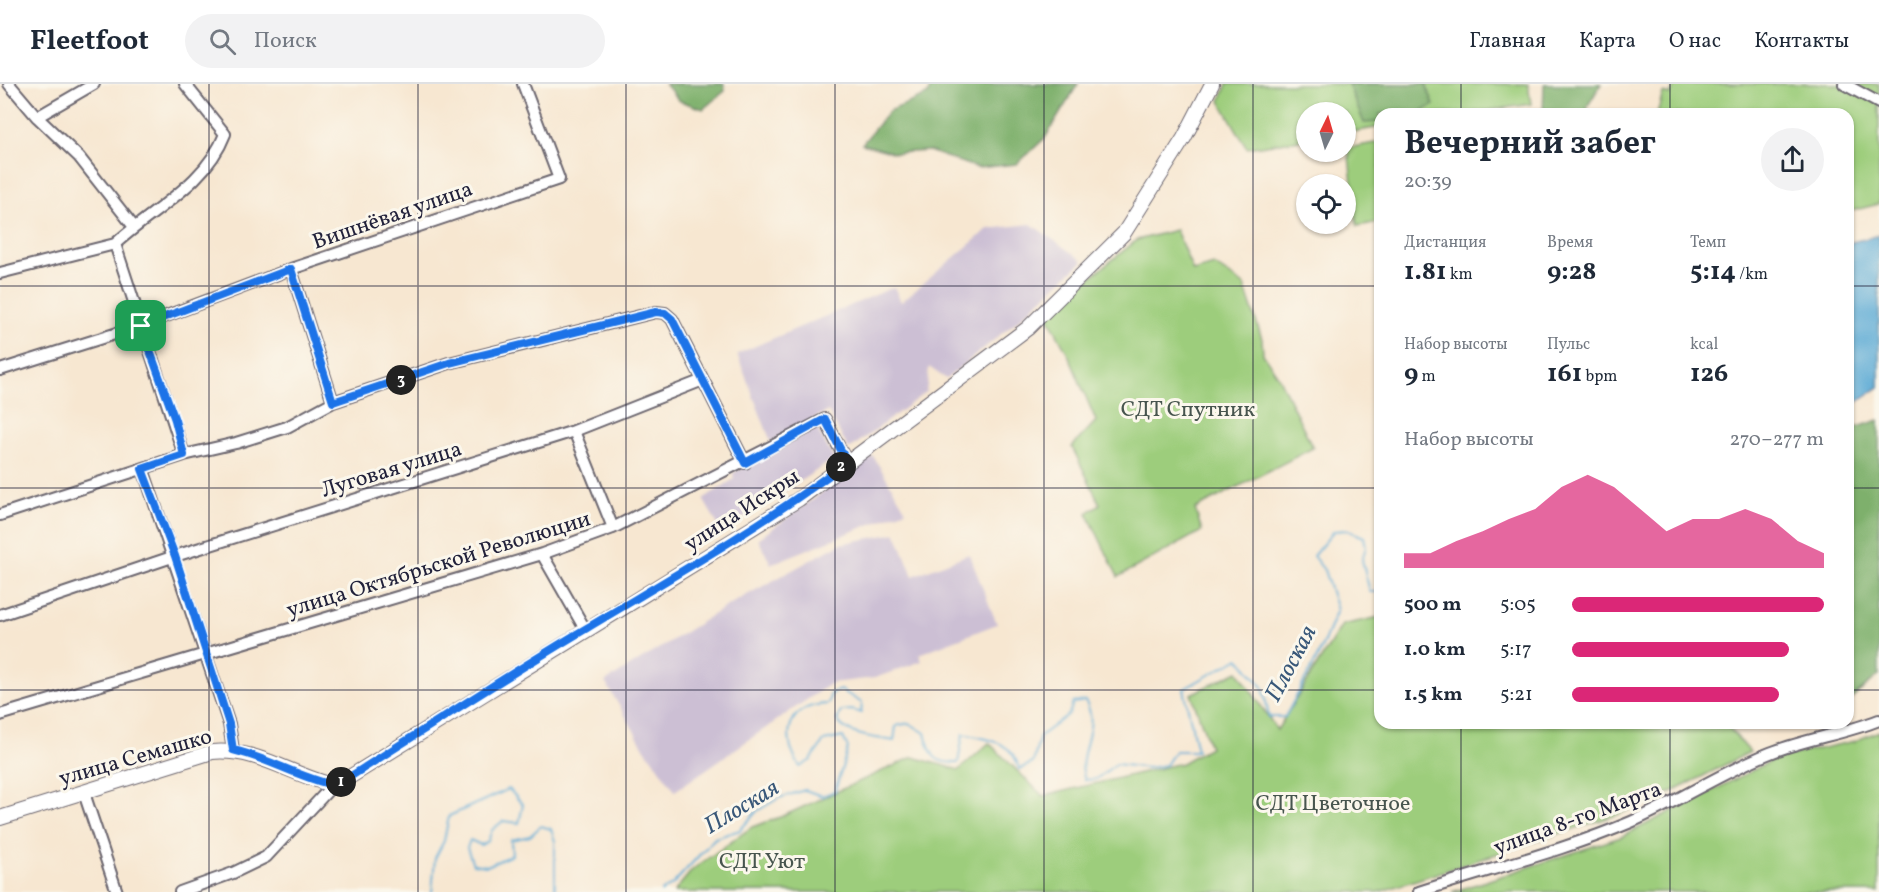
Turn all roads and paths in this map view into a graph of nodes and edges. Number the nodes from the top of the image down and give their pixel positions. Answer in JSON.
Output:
{"nodes":[{"id":1,"x":9,"y":84,"type":"edge"},
{"id":2,"x":94,"y":84,"type":"edge"},
{"id":3,"x":185,"y":84,"type":"edge"},
{"id":4,"x":523,"y":84,"type":"edge"},
{"id":5,"x":1212,"y":84,"type":"edge"},
{"id":6,"x":1844,"y":84,"type":"edge"},
{"id":7,"x":1879,"y":103,"type":"edge"},
{"id":8,"x":37,"y":117,"type":"junction"},
{"id":9,"x":134,"y":227,"type":"junction"},
{"id":10,"x":116,"y":244,"type":"junction"},
{"id":11,"x":291,"y":269,"type":"junction"},
{"id":12,"x":0,"y":273,"type":"edge"},
{"id":13,"x":141,"y":326,"type":"junction"},
{"id":14,"x":0,"y":370,"type":"edge"},
{"id":15,"x":703,"y":380,"type":"junction"},
{"id":16,"x":333,"y":402,"type":"junction"},
{"id":17,"x":574,"y":431,"type":"junction"},
{"id":18,"x":184,"y":455,"type":"junction"},
{"id":19,"x":847,"y":462,"type":"junction"},
{"id":20,"x":745,"y":463,"type":"junction"},
{"id":21,"x":142,"y":469,"type":"junction"},
{"id":22,"x":0,"y":515,"type":"edge"},
{"id":23,"x":614,"y":528,"type":"junction"},
{"id":24,"x":542,"y":554,"type":"junction"},
{"id":25,"x":175,"y":556,"type":"junction"},
{"id":26,"x":0,"y":615,"type":"edge"},
{"id":27,"x":585,"y":629,"type":"junction"},
{"id":28,"x":206,"y":655,"type":"junction"},
{"id":29,"x":0,"y":716,"type":"edge"},
{"id":30,"x":1879,"y":720,"type":"edge"},
{"id":31,"x":233,"y":750,"type":"junction"},
{"id":32,"x":333,"y":785,"type":"junction"},
{"id":33,"x":84,"y":793,"type":"junction"},
{"id":34,"x":0,"y":818,"type":"edge"},
{"id":35,"x":117,"y":892,"type":"edge"},
{"id":36,"x":180,"y":892,"type":"edge"},
{"id":37,"x":1419,"y":892,"type":"edge"}],
"edges":[{"from":1,"to":8,"type":"street"},
{"from":2,"to":8,"type":"street"},
{"from":3,"to":9,"type":"street"},
{"from":4,"to":11,"type":"street","name":"Вишнёвая улица"},
{"from":5,"to":19,"type":"main road","name":"улица Искры"},
{"from":6,"to":7,"type":"street"},
{"from":8,"to":9,"type":"street"},
{"from":9,"to":10,"type":"street"},
{"from":10,"to":12,"type":"street"},
{"from":10,"to":13,"type":"street"},
{"from":11,"to":13,"type":"street","name":"Вишнёвая улица"},
{"from":11,"to":16,"type":"street"},
{"from":13,"to":14,"type":"street","name":"Вишнёвая улица"},
{"from":13,"to":18,"type":"street"},
{"from":15,"to":16,"type":"street"},
{"from":15,"to":17,"type":"street","name":"Луговая улица"},
{"from":15,"to":20,"type":"street"},
{"from":16,"to":18,"type":"street"},
{"from":17,"to":23,"type":"street"},
{"from":17,"to":25,"type":"street","name":"Луговая улица"},
{"from":18,"to":21,"type":"street"},
{"from":19,"to":20,"type":"street","name":"улица Октябрьской Революции"},
{"from":19,"to":27,"type":"main road","name":"улица Искры"},
{"from":20,"to":23,"type":"street","name":"улица Октябрьской Революции"},
{"from":21,"to":22,"type":"street"},
{"from":21,"to":25,"type":"street"},
{"from":23,"to":24,"type":"street","name":"улица Октябрьской Революции"},
{"from":24,"to":27,"type":"street"},
{"from":24,"to":28,"type":"street","name":"улица Октябрьской Революции"},
{"from":25,"to":26,"type":"street","name":"Луговая улица"},
{"from":25,"to":28,"type":"street"},
{"from":27,"to":32,"type":"main road","name":"улица Искры"},
{"from":28,"to":29,"type":"street","name":"улица Октябрьской Революции"},
{"from":28,"to":31,"type":"street"},
{"from":30,"to":37,"type":"street","name":"улица 8-го Марта"},
{"from":31,"to":32,"type":"main road","name":"улица Семашко"},
{"from":31,"to":33,"type":"main road","name":"улица Семашко"},
{"from":32,"to":36,"type":"street"},
{"from":33,"to":34,"type":"main road","name":"улица Семашко"},
{"from":33,"to":35,"type":"street"}]}
